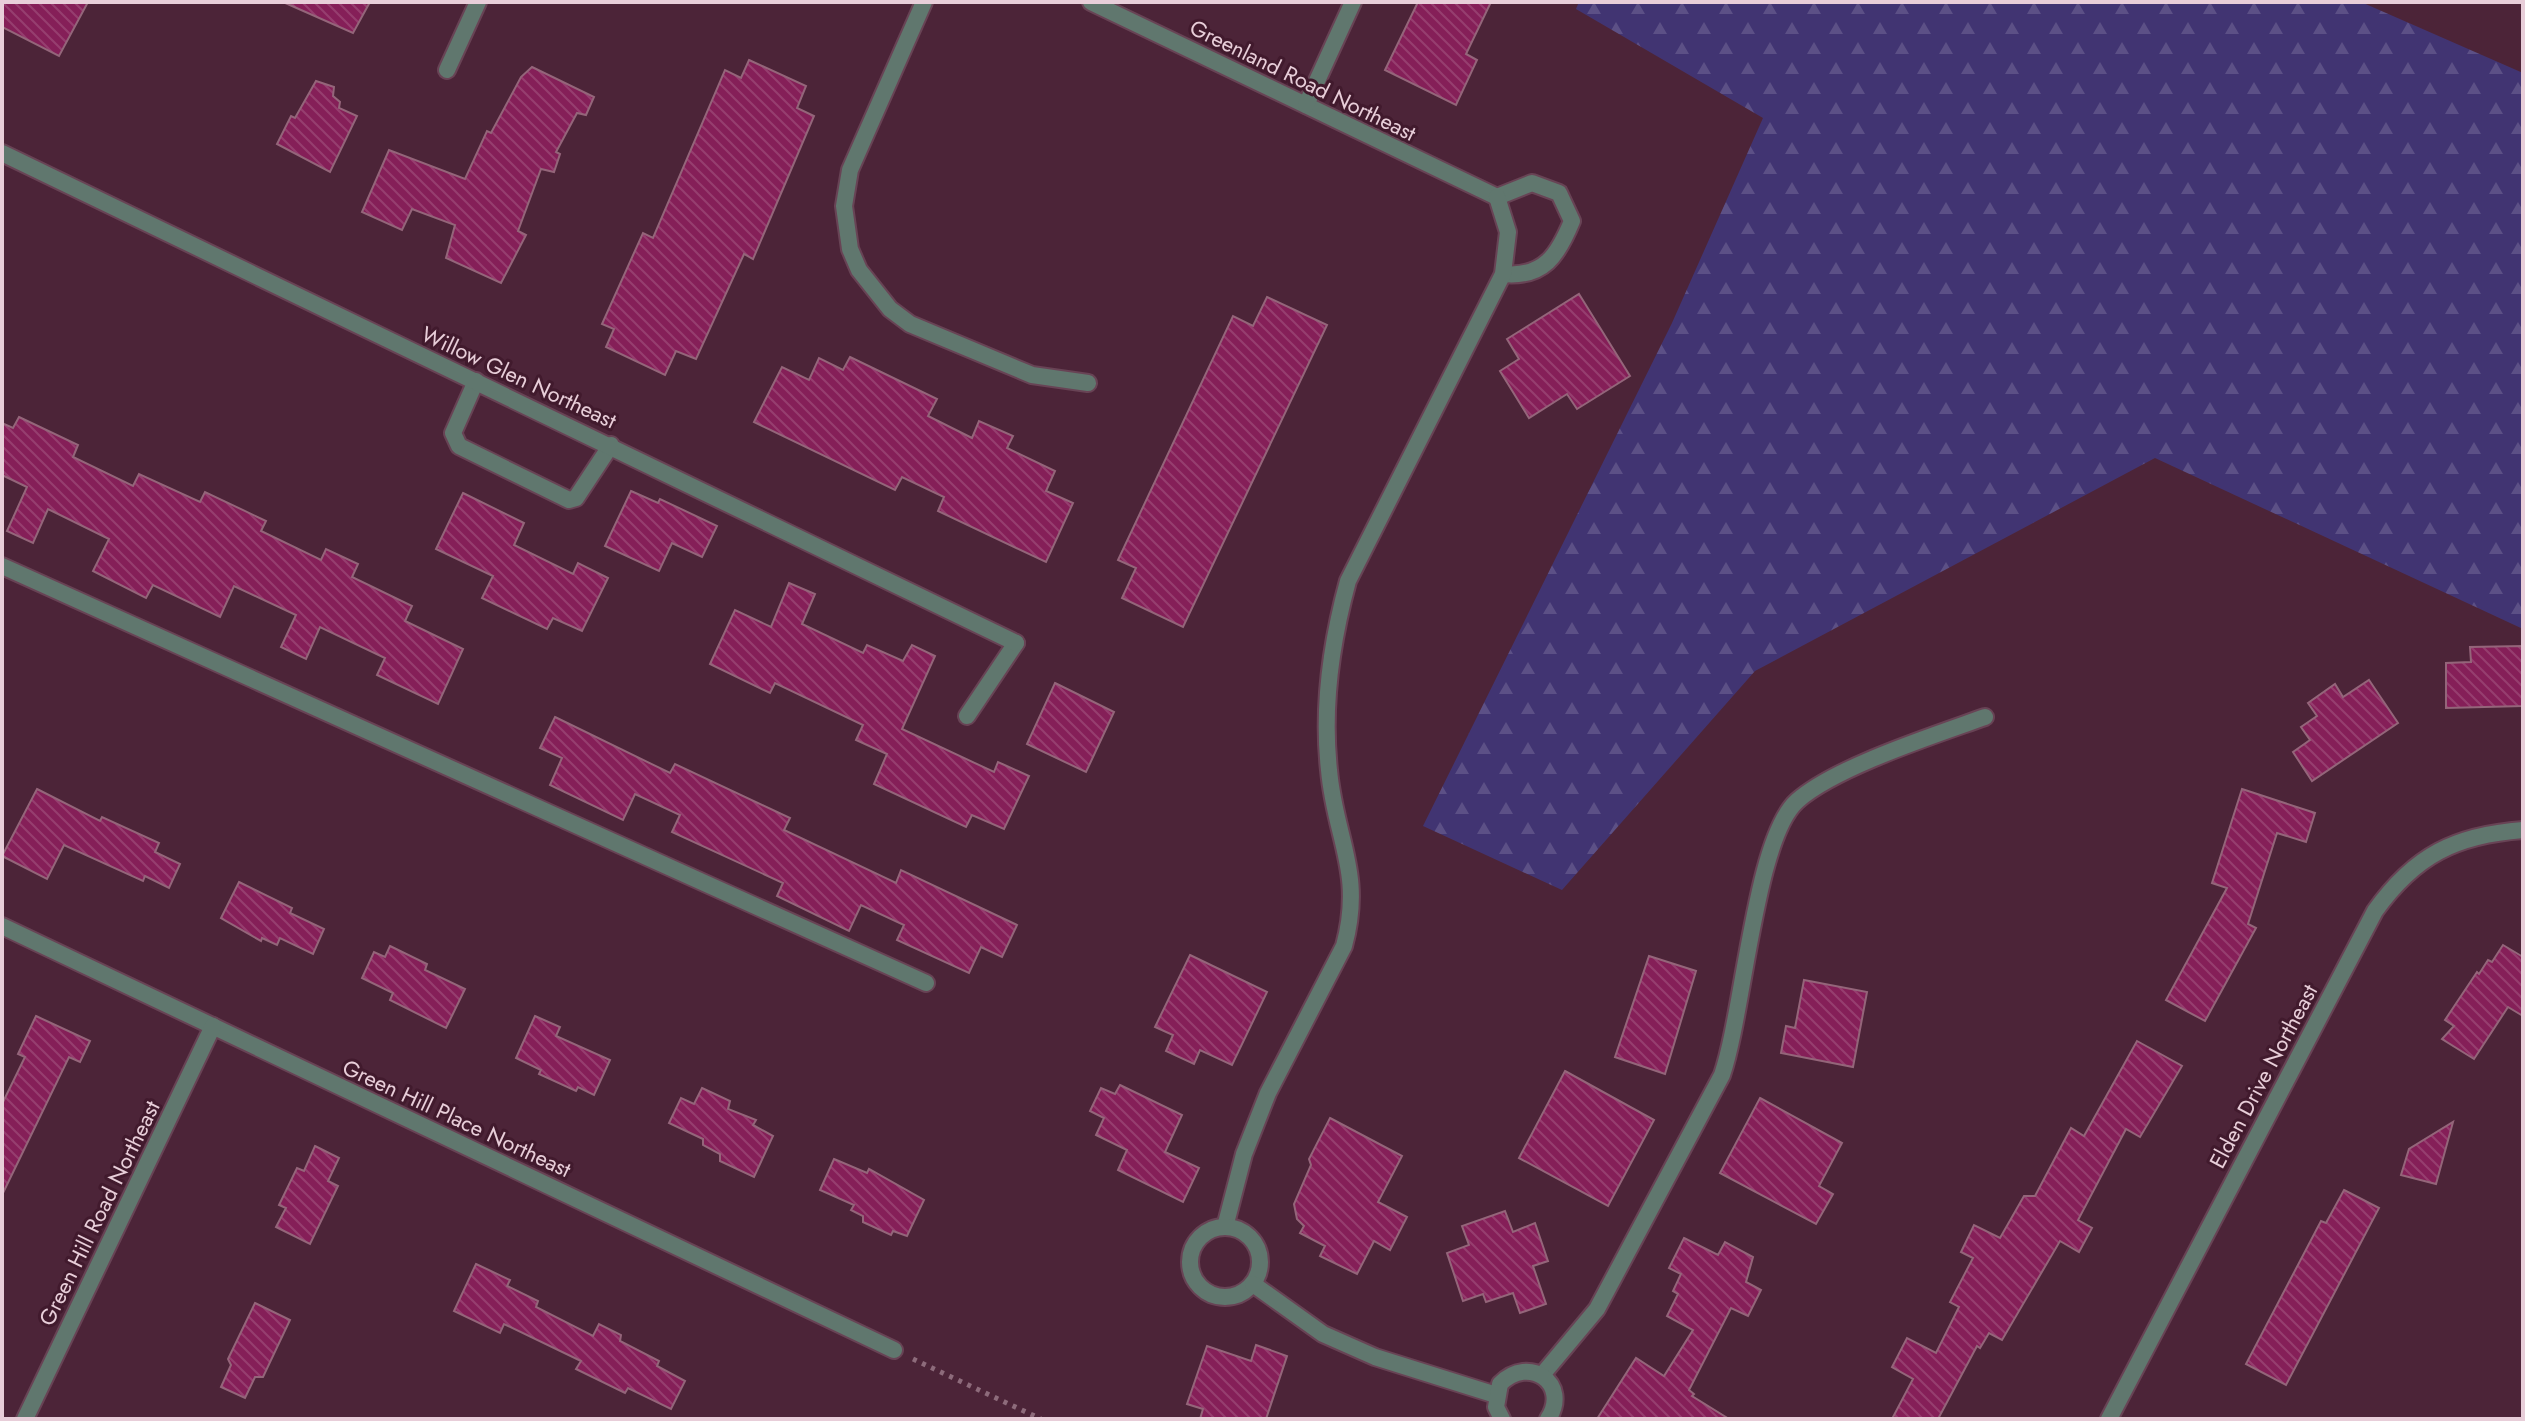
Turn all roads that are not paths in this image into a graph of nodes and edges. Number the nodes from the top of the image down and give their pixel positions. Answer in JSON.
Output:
{"nodes":[{"id":1,"x":478,"y":2,"type":"edge"},
{"id":2,"x":924,"y":2,"type":"edge"},
{"id":3,"x":1091,"y":2,"type":"edge"},
{"id":4,"x":1353,"y":2,"type":"edge"},
{"id":5,"x":447,"y":70,"type":"dead end"},
{"id":6,"x":1306,"y":105,"type":"junction"},
{"id":7,"x":2,"y":153,"type":"edge"},
{"id":8,"x":1497,"y":197,"type":"junction"},
{"id":9,"x":1503,"y":274,"type":"junction"},
{"id":10,"x":476,"y":381,"type":"junction"},
{"id":11,"x":1088,"y":383,"type":"dead end"},
{"id":12,"x":611,"y":445,"type":"junction"},
{"id":13,"x":2,"y":566,"type":"edge"},
{"id":14,"x":967,"y":716,"type":"dead end"},
{"id":15,"x":1985,"y":717,"type":"dead end"},
{"id":16,"x":2523,"y":830,"type":"edge"},
{"id":17,"x":2,"y":926,"type":"edge"},
{"id":18,"x":926,"y":983,"type":"dead end"},
{"id":19,"x":213,"y":1026,"type":"junction"},
{"id":20,"x":1225,"y":1227,"type":"junction"},
{"id":21,"x":1253,"y":1284,"type":"junction"},
{"id":22,"x":894,"y":1350,"type":"road end"},
{"id":23,"x":1542,"y":1375,"type":"junction"},
{"id":24,"x":1496,"y":1395,"type":"junction"},
{"id":25,"x":25,"y":1419,"type":"edge"},
{"id":26,"x":1502,"y":1419,"type":"edge"},
{"id":27,"x":1548,"y":1419,"type":"edge"},
{"id":28,"x":2109,"y":1419,"type":"edge"}],
"edges":[{"from":1,"to":5,"type":"street"},
{"from":2,"to":11,"type":"street"},
{"from":3,"to":6,"type":"street","name":"Greenland Road Northeast"},
{"from":4,"to":6,"type":"street"},
{"from":6,"to":8,"type":"street","name":"Greenland Road Northeast"},
{"from":7,"to":10,"type":"street","name":"Willow Glen Northeast"},
{"from":8,"to":9,"type":"street"},
{"from":8,"to":9,"type":"street"},
{"from":9,"to":20,"type":"street"},
{"from":10,"to":12,"type":"street","name":"Willow Glen Northeast"},
{"from":10,"to":12,"type":"street"},
{"from":12,"to":14,"type":"street","name":"Willow Glen Northeast"},
{"from":13,"to":18,"type":"street"},
{"from":15,"to":23,"type":"street"},
{"from":16,"to":28,"type":"street","name":"Elden Drive Northeast"},
{"from":17,"to":19,"type":"street","name":"Green Hill Place Northeast"},
{"from":19,"to":22,"type":"street","name":"Green Hill Place Northeast"},
{"from":19,"to":25,"type":"street","name":"Green Hill Road Northeast"},
{"from":20,"to":21,"type":"street"},
{"from":20,"to":21,"type":"street"},
{"from":21,"to":24,"type":"street"},
{"from":23,"to":24,"type":"street"},
{"from":23,"to":27,"type":"street"},
{"from":24,"to":26,"type":"street"}]}
